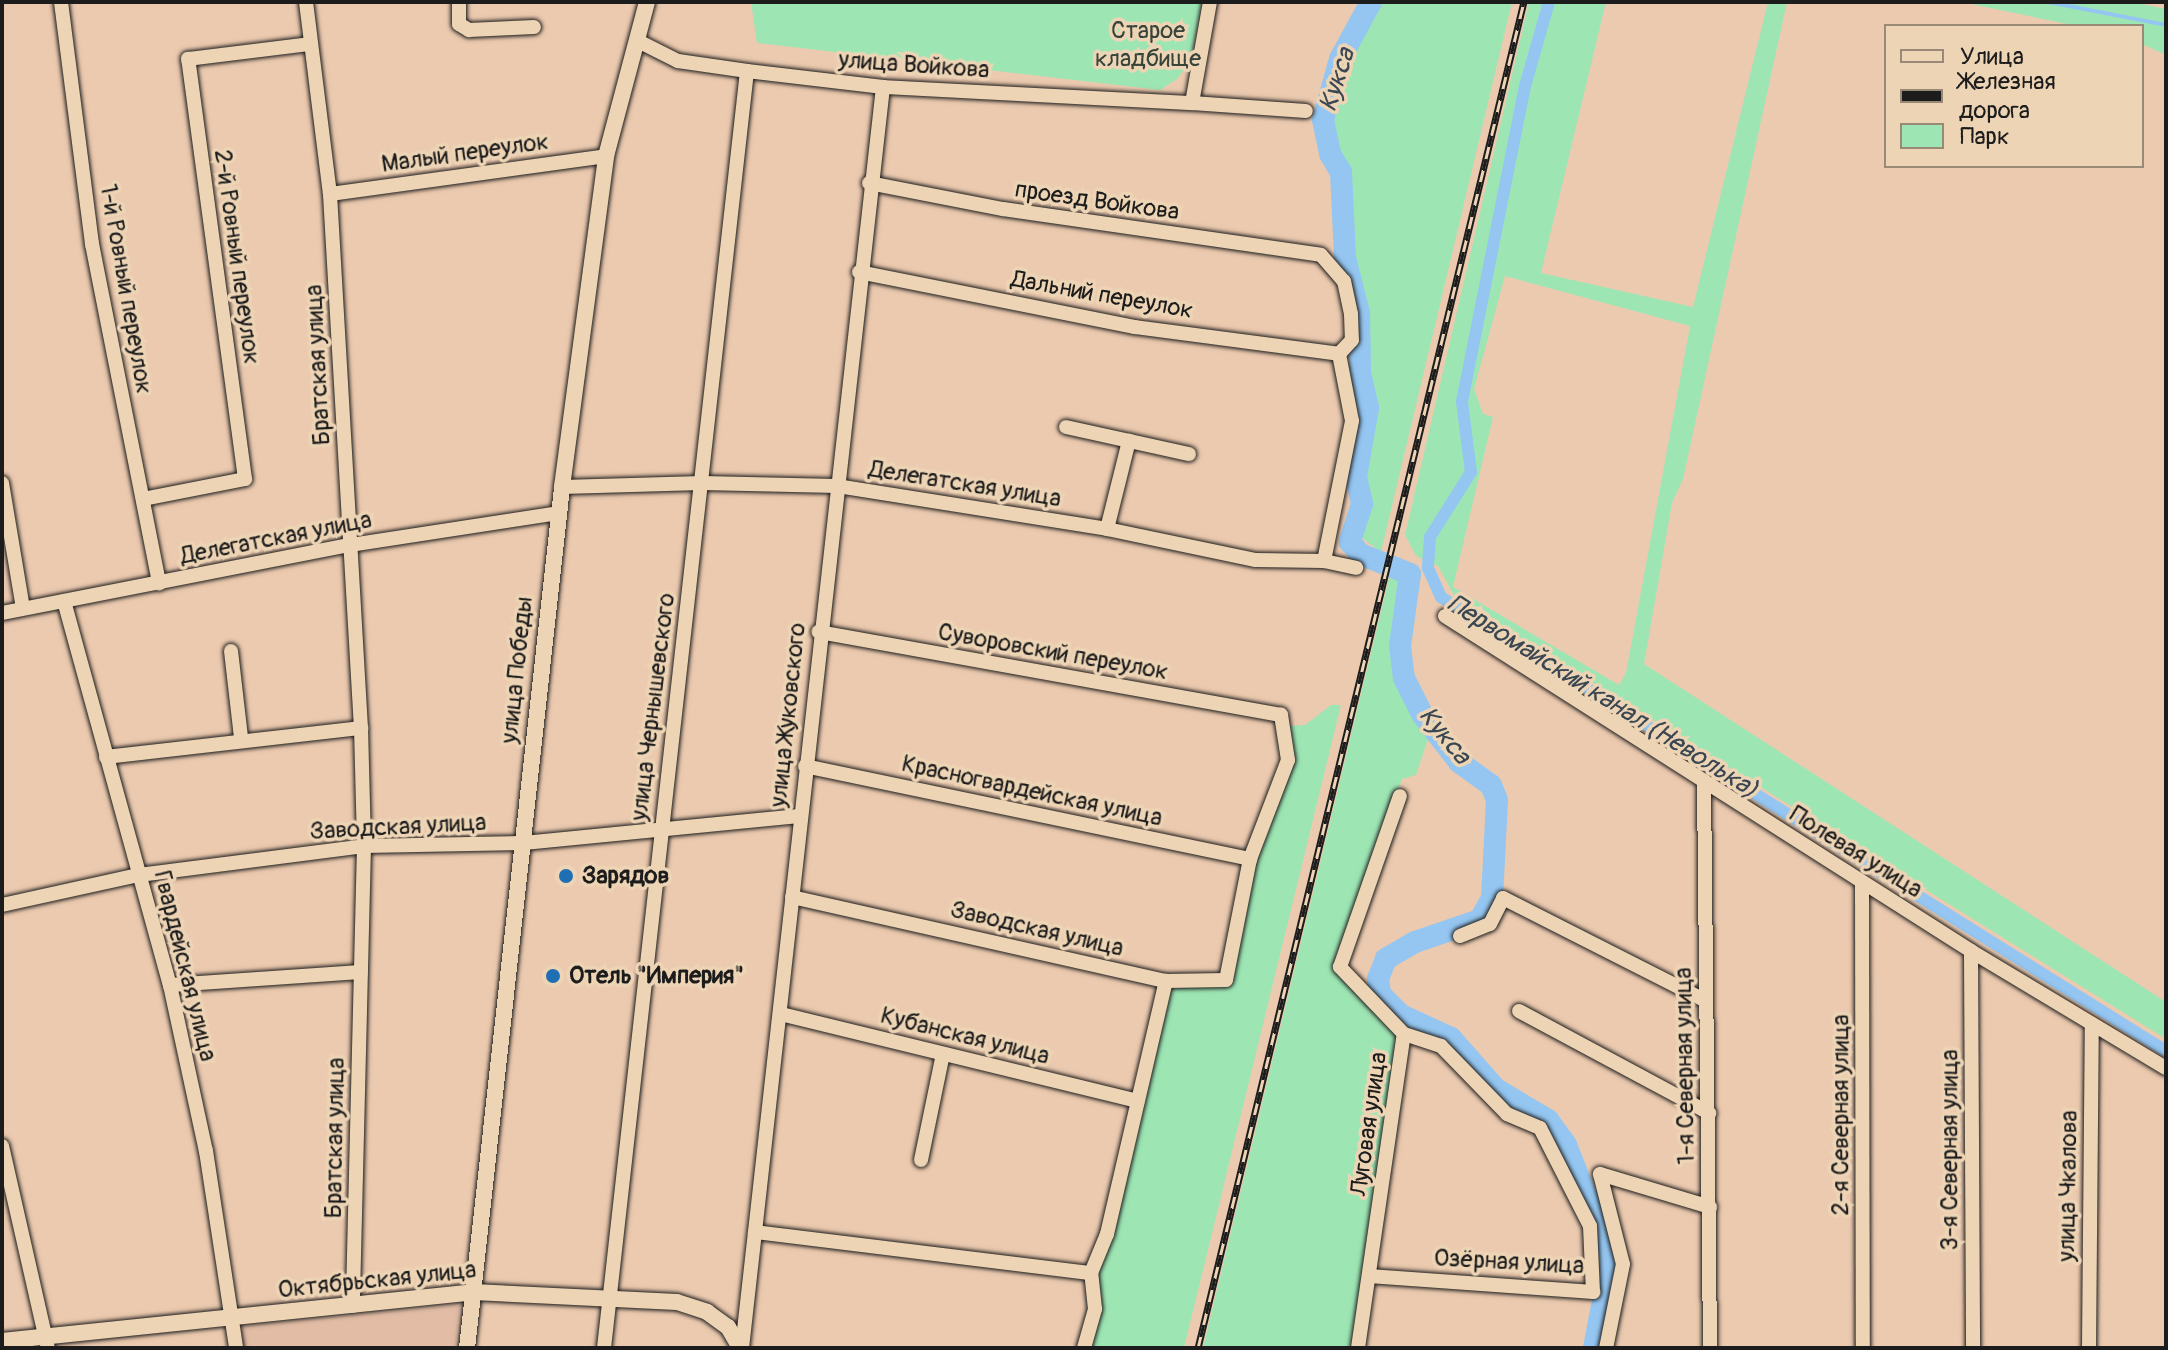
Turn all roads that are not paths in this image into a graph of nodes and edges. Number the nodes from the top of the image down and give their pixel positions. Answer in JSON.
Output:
{"nodes":[{"id":1,"x":61,"y":2,"type":"edge"},
{"id":2,"x":306,"y":2,"type":"edge"},
{"id":3,"x":459,"y":2,"type":"edge"},
{"id":4,"x":647,"y":2,"type":"edge"},
{"id":5,"x":1210,"y":2,"type":"edge"},
{"id":6,"x":534,"y":27,"type":"dead end"},
{"id":7,"x":638,"y":41,"type":"junction"},
{"id":8,"x":310,"y":44,"type":"junction"},
{"id":9,"x":747,"y":71,"type":"junction"},
{"id":10,"x":883,"y":87,"type":"junction"},
{"id":11,"x":1192,"y":103,"type":"junction"},
{"id":12,"x":1306,"y":111,"type":"dead end"},
{"id":13,"x":606,"y":156,"type":"junction"},
{"id":14,"x":869,"y":183,"type":"junction"},
{"id":15,"x":330,"y":194,"type":"junction"},
{"id":16,"x":859,"y":272,"type":"junction"},
{"id":17,"x":1339,"y":354,"type":"junction"},
{"id":18,"x":1066,"y":427,"type":"dead end"},
{"id":19,"x":1129,"y":441,"type":"junction"},
{"id":20,"x":1189,"y":454,"type":"dead end"},
{"id":21,"x":2,"y":483,"type":"edge"},
{"id":22,"x":702,"y":483,"type":"junction"},
{"id":23,"x":837,"y":486,"type":"junction"},
{"id":24,"x":562,"y":487,"type":"junction"},
{"id":25,"x":143,"y":499,"type":"junction"},
{"id":26,"x":558,"y":513,"type":"junction"},
{"id":27,"x":1107,"y":529,"type":"junction"},
{"id":28,"x":350,"y":545,"type":"junction"},
{"id":29,"x":1324,"y":561,"type":"junction"},
{"id":30,"x":1356,"y":568,"type":"dead end"},
{"id":31,"x":159,"y":583,"type":"junction"},
{"id":32,"x":64,"y":601,"type":"junction"},
{"id":33,"x":23,"y":608,"type":"junction"},
{"id":34,"x":2,"y":613,"type":"edge"},
{"id":35,"x":1445,"y":616,"type":"dead end"},
{"id":36,"x":818,"y":632,"type":"junction"},
{"id":37,"x":231,"y":651,"type":"dead end"},
{"id":38,"x":361,"y":728,"type":"junction"},
{"id":39,"x":241,"y":738,"type":"junction"},
{"id":40,"x":106,"y":757,"type":"junction"},
{"id":41,"x":805,"y":766,"type":"junction"},
{"id":42,"x":1704,"y":783,"type":"junction"},
{"id":43,"x":1400,"y":796,"type":"dead end"},
{"id":44,"x":800,"y":816,"type":"junction"},
{"id":45,"x":661,"y":829,"type":"junction"},
{"id":46,"x":523,"y":843,"type":"junction"},
{"id":47,"x":364,"y":846,"type":"junction"},
{"id":48,"x":1250,"y":859,"type":"junction"},
{"id":49,"x":139,"y":875,"type":"junction"},
{"id":50,"x":1862,"y":883,"type":"junction"},
{"id":51,"x":792,"y":897,"type":"junction"},
{"id":52,"x":2,"y":905,"type":"edge"},
{"id":53,"x":1460,"y":936,"type":"dead end"},
{"id":54,"x":1971,"y":951,"type":"junction"},
{"id":55,"x":361,"y":972,"type":"junction"},
{"id":56,"x":1166,"y":981,"type":"junction"},
{"id":57,"x":170,"y":985,"type":"junction"},
{"id":58,"x":1704,"y":1000,"type":"junction"},
{"id":59,"x":1519,"y":1011,"type":"dead end"},
{"id":60,"x":781,"y":1014,"type":"junction"},
{"id":61,"x":2092,"y":1024,"type":"junction"},
{"id":62,"x":1404,"y":1034,"type":"junction"},
{"id":63,"x":943,"y":1054,"type":"junction"},
{"id":64,"x":2166,"y":1068,"type":"edge"},
{"id":65,"x":1138,"y":1101,"type":"junction"},
{"id":66,"x":1709,"y":1113,"type":"junction"},
{"id":67,"x":2,"y":1146,"type":"edge"},
{"id":68,"x":921,"y":1160,"type":"dead end"},
{"id":69,"x":1710,"y":1207,"type":"junction"},
{"id":70,"x":755,"y":1232,"type":"junction"},
{"id":71,"x":1091,"y":1273,"type":"junction"},
{"id":72,"x":1369,"y":1276,"type":"junction"},
{"id":73,"x":473,"y":1292,"type":"junction"},
{"id":74,"x":610,"y":1295,"type":"junction"},
{"id":75,"x":353,"y":1306,"type":"junction"},
{"id":76,"x":234,"y":1318,"type":"junction"},
{"id":77,"x":2,"y":1341,"type":"edge"},
{"id":78,"x":49,"y":1341,"type":"edge"},
{"id":79,"x":236,"y":1348,"type":"edge"},
{"id":80,"x":467,"y":1348,"type":"edge"},
{"id":81,"x":604,"y":1348,"type":"edge"},
{"id":82,"x":741,"y":1348,"type":"edge"},
{"id":83,"x":1084,"y":1348,"type":"edge"},
{"id":84,"x":1358,"y":1348,"type":"edge"},
{"id":85,"x":1606,"y":1348,"type":"edge"},
{"id":86,"x":1710,"y":1348,"type":"edge"},
{"id":87,"x":1863,"y":1348,"type":"edge"},
{"id":88,"x":1973,"y":1348,"type":"edge"},
{"id":89,"x":2089,"y":1348,"type":"edge"}],
"edges":[{"from":1,"to":25,"type":"street","name":"1-й Ровный переулок"},
{"from":2,"to":8,"type":"street","name":"Братская улица"},
{"from":3,"to":6,"type":"street"},
{"from":4,"to":7,"type":"street","name":"улица Победы"},
{"from":5,"to":11,"type":"street"},
{"from":7,"to":9,"type":"street","name":"улица Войкова"},
{"from":7,"to":13,"type":"street","name":"улица Победы"},
{"from":8,"to":15,"type":"street","name":"Братская улица"},
{"from":8,"to":25,"type":"street","name":"2-й Ровный переулок"},
{"from":9,"to":10,"type":"street","name":"улица Войкова"},
{"from":9,"to":22,"type":"street","name":"улица Чернышевского"},
{"from":10,"to":11,"type":"street","name":"улица Войкова"},
{"from":10,"to":14,"type":"street","name":"улица Жуковского"},
{"from":11,"to":12,"type":"street","name":"улица Войкова"},
{"from":13,"to":15,"type":"street","name":"Малый переулок"},
{"from":13,"to":24,"type":"street","name":"улица Победы"},
{"from":14,"to":16,"type":"street","name":"улица Жуковского"},
{"from":14,"to":17,"type":"street","name":"проезд Войкова"},
{"from":15,"to":28,"type":"street","name":"Братская улица"},
{"from":16,"to":17,"type":"street","name":"Дальний переулок"},
{"from":16,"to":23,"type":"street","name":"улица Жуковского"},
{"from":17,"to":29,"type":"street"},
{"from":18,"to":19,"type":"street"},
{"from":19,"to":20,"type":"street"},
{"from":19,"to":27,"type":"street"},
{"from":21,"to":33,"type":"street"},
{"from":22,"to":23,"type":"street","name":"Делегатская улица"},
{"from":22,"to":24,"type":"street","name":"Делегатская улица"},
{"from":22,"to":45,"type":"street","name":"улица Чернышевского"},
{"from":23,"to":27,"type":"street","name":"Делегатская улица"},
{"from":23,"to":36,"type":"street","name":"улица Жуковского"},
{"from":24,"to":26,"type":"street","name":"улица Победы"},
{"from":25,"to":31,"type":"street","name":"1-й Ровный переулок"},
{"from":26,"to":28,"type":"street","name":"Делегатская улица"},
{"from":26,"to":46,"type":"street","name":"улица Победы"},
{"from":27,"to":29,"type":"street","name":"Делегатская улица"},
{"from":28,"to":31,"type":"street","name":"Делегатская улица"},
{"from":28,"to":38,"type":"street","name":"Братская улица"},
{"from":29,"to":30,"type":"street","name":"Делегатская улица"},
{"from":31,"to":32,"type":"street","name":"Делегатская улица"},
{"from":32,"to":33,"type":"street","name":"Делегатская улица"},
{"from":32,"to":40,"type":"street","name":"Гвардейская улица"},
{"from":33,"to":34,"type":"street","name":"Делегатская улица"},
{"from":35,"to":42,"type":"street","name":"Полевая улица"},
{"from":36,"to":41,"type":"street","name":"улица Жуковского"},
{"from":36,"to":48,"type":"street","name":"Суворовский переулок"},
{"from":37,"to":39,"type":"street"},
{"from":38,"to":39,"type":"street"},
{"from":38,"to":47,"type":"street","name":"Братская улица"},
{"from":39,"to":40,"type":"street"},
{"from":40,"to":49,"type":"street","name":"Гвардейская улица"},
{"from":41,"to":44,"type":"street","name":"улица Жуковского"},
{"from":41,"to":48,"type":"street","name":"Красногвардейская улица"},
{"from":42,"to":50,"type":"street","name":"Полевая улица"},
{"from":42,"to":58,"type":"street","name":"1-я Северная улица"},
{"from":43,"to":62,"type":"street","name":"Луговая улица"},
{"from":44,"to":45,"type":"street","name":"Заводская улица"},
{"from":44,"to":51,"type":"street","name":"улица Жуковского"},
{"from":45,"to":46,"type":"street","name":"Заводская улица"},
{"from":45,"to":74,"type":"street","name":"улица Чернышевского"},
{"from":46,"to":47,"type":"street","name":"Заводская улица"},
{"from":46,"to":73,"type":"street","name":"улица Победы"},
{"from":47,"to":49,"type":"street","name":"Заводская улица"},
{"from":47,"to":55,"type":"street","name":"Братская улица"},
{"from":48,"to":56,"type":"street","name":"Заводская улица"},
{"from":49,"to":52,"type":"street","name":"Заводская улица"},
{"from":49,"to":57,"type":"street","name":"Гвардейская улица"},
{"from":50,"to":54,"type":"street","name":"Полевая улица"},
{"from":50,"to":87,"type":"street","name":"2-я Северная улица"},
{"from":51,"to":56,"type":"street","name":"Заводская улица"},
{"from":51,"to":60,"type":"street","name":"улица Жуковского"},
{"from":53,"to":58,"type":"street"},
{"from":54,"to":61,"type":"street","name":"Полевая улица"},
{"from":54,"to":88,"type":"street","name":"3-я Северная улица"},
{"from":55,"to":57,"type":"street"},
{"from":55,"to":75,"type":"street","name":"Братская улица"},
{"from":56,"to":65,"type":"street"},
{"from":57,"to":76,"type":"street","name":"Гвардейская улица"},
{"from":58,"to":66,"type":"street","name":"1-я Северная улица"},
{"from":59,"to":66,"type":"street"},
{"from":60,"to":63,"type":"street","name":"Кубанская улица"},
{"from":60,"to":70,"type":"street","name":"улица Жуковского"},
{"from":61,"to":64,"type":"street","name":"Полевая улица"},
{"from":61,"to":89,"type":"street","name":"улица Чкалова"},
{"from":62,"to":72,"type":"street","name":"Луговая улица"},
{"from":62,"to":72,"type":"street","name":"Озёрная улица"},
{"from":63,"to":65,"type":"street","name":"Кубанская улица"},
{"from":63,"to":68,"type":"street"},
{"from":65,"to":71,"type":"street"},
{"from":66,"to":69,"type":"street","name":"1-я Северная улица"},
{"from":67,"to":78,"type":"street"},
{"from":69,"to":85,"type":"street"},
{"from":69,"to":86,"type":"street","name":"1-я Северная улица"},
{"from":70,"to":71,"type":"street"},
{"from":70,"to":82,"type":"street","name":"улица Жуковского"},
{"from":71,"to":83,"type":"street"},
{"from":72,"to":84,"type":"street","name":"Луговая улица"},
{"from":73,"to":74,"type":"street","name":"Октябрьская улица"},
{"from":73,"to":75,"type":"street","name":"Октябрьская улица"},
{"from":73,"to":80,"type":"street","name":"улица Победы"},
{"from":74,"to":81,"type":"street","name":"улица Чернышевского"},
{"from":74,"to":82,"type":"street","name":"Октябрьская улица"},
{"from":75,"to":76,"type":"street","name":"Октябрьская улица"},
{"from":76,"to":78,"type":"street","name":"Октябрьская улица"},
{"from":76,"to":79,"type":"street","name":"Гвардейская улица"},
{"from":77,"to":78,"type":"street","name":"Октябрьская улица"}]}
